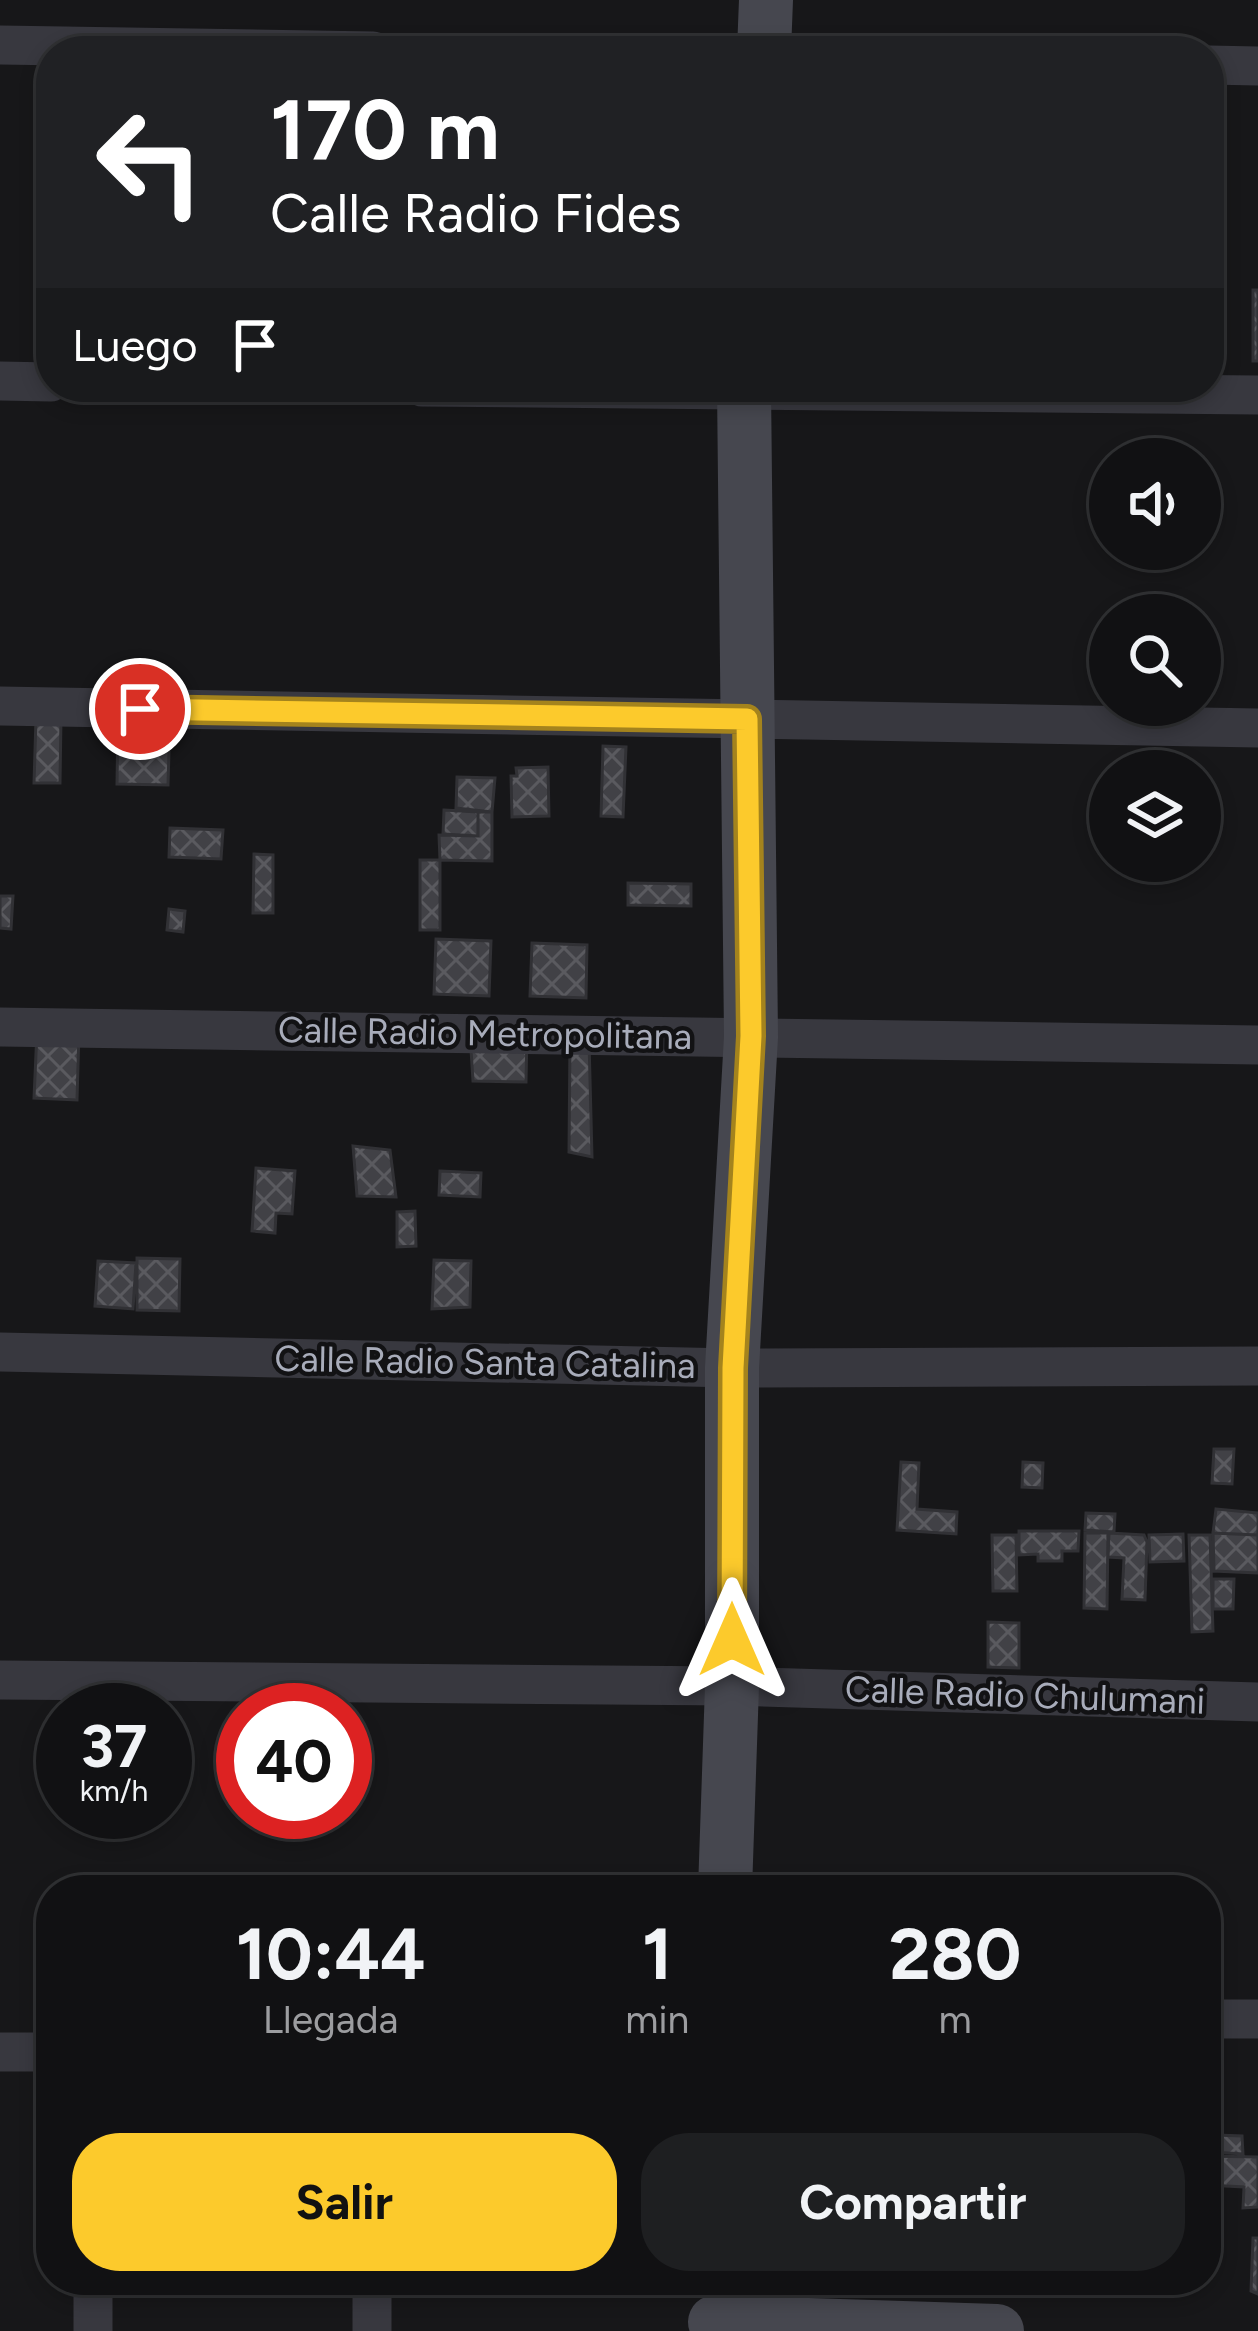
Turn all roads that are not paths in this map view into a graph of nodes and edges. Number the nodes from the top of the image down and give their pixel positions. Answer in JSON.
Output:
{"nodes":[{"id":1,"x":766,"y":0,"type":"edge"},
{"id":2,"x":765,"y":36,"type":"edge"},
{"id":3,"x":0,"y":45,"type":"edge"},
{"id":4,"x":36,"y":46,"type":"edge"},
{"id":5,"x":1224,"y":65,"type":"edge"},
{"id":6,"x":1258,"y":66,"type":"edge"},
{"id":7,"x":0,"y":381,"type":"edge"},
{"id":8,"x":36,"y":382,"type":"edge"},
{"id":9,"x":1224,"y":394,"type":"edge"},
{"id":10,"x":1258,"y":394,"type":"edge"},
{"id":11,"x":744,"y":402,"type":"edge"},
{"id":12,"x":0,"y":706,"type":"edge"},
{"id":13,"x":747,"y":719,"type":"junction"},
{"id":14,"x":1258,"y":728,"type":"edge"},
{"id":15,"x":0,"y":1027,"type":"edge"},
{"id":16,"x":751,"y":1036,"type":"junction"},
{"id":17,"x":1258,"y":1045,"type":"edge"},
{"id":18,"x":0,"y":1352,"type":"edge"},
{"id":19,"x":1258,"y":1366,"type":"edge"},
{"id":20,"x":733,"y":1368,"type":"junction"},
{"id":21,"x":0,"y":1680,"type":"edge"},
{"id":22,"x":732,"y":1686,"type":"junction"},
{"id":23,"x":1258,"y":1702,"type":"edge"},
{"id":24,"x":726,"y":1875,"type":"edge"},
{"id":25,"x":1221,"y":2018,"type":"edge"},
{"id":26,"x":1258,"y":2019,"type":"edge"},
{"id":27,"x":36,"y":2052,"type":"edge"},
{"id":28,"x":0,"y":2053,"type":"edge"},
{"id":29,"x":93,"y":2295,"type":"edge"},
{"id":30,"x":372,"y":2295,"type":"edge"},
{"id":31,"x":716,"y":2311,"type":"edge"},
{"id":32,"x":93,"y":2331,"type":"edge"},
{"id":33,"x":372,"y":2331,"type":"edge"},
{"id":34,"x":997,"y":2331,"type":"edge"}],
"edges":[{"from":1,"to":2,"type":"street"},
{"from":3,"to":4,"type":"street"},
{"from":5,"to":6,"type":"street"},
{"from":7,"to":8,"type":"street"},
{"from":9,"to":10,"type":"street"},
{"from":11,"to":13,"type":"street"},
{"from":12,"to":13,"type":"street"},
{"from":13,"to":14,"type":"street"},
{"from":13,"to":16,"type":"street"},
{"from":15,"to":16,"type":"street","name":"Calle Radio Metropolitana"},
{"from":16,"to":17,"type":"street","name":"Calle Radio Metropolitana"},
{"from":16,"to":20,"type":"street"},
{"from":18,"to":20,"type":"street","name":"Calle Radio Santa Catalina"},
{"from":19,"to":20,"type":"street","name":"Calle Radio Santa Catalina"},
{"from":20,"to":22,"type":"street"},
{"from":21,"to":22,"type":"street","name":"Calle Radio Chulumani"},
{"from":22,"to":23,"type":"street","name":"Calle Radio Chulumani"},
{"from":22,"to":24,"type":"street"},
{"from":25,"to":26,"type":"street"},
{"from":27,"to":28,"type":"street"},
{"from":29,"to":32,"type":"street"},
{"from":30,"to":33,"type":"street"},
{"from":31,"to":34,"type":"street"}]}
